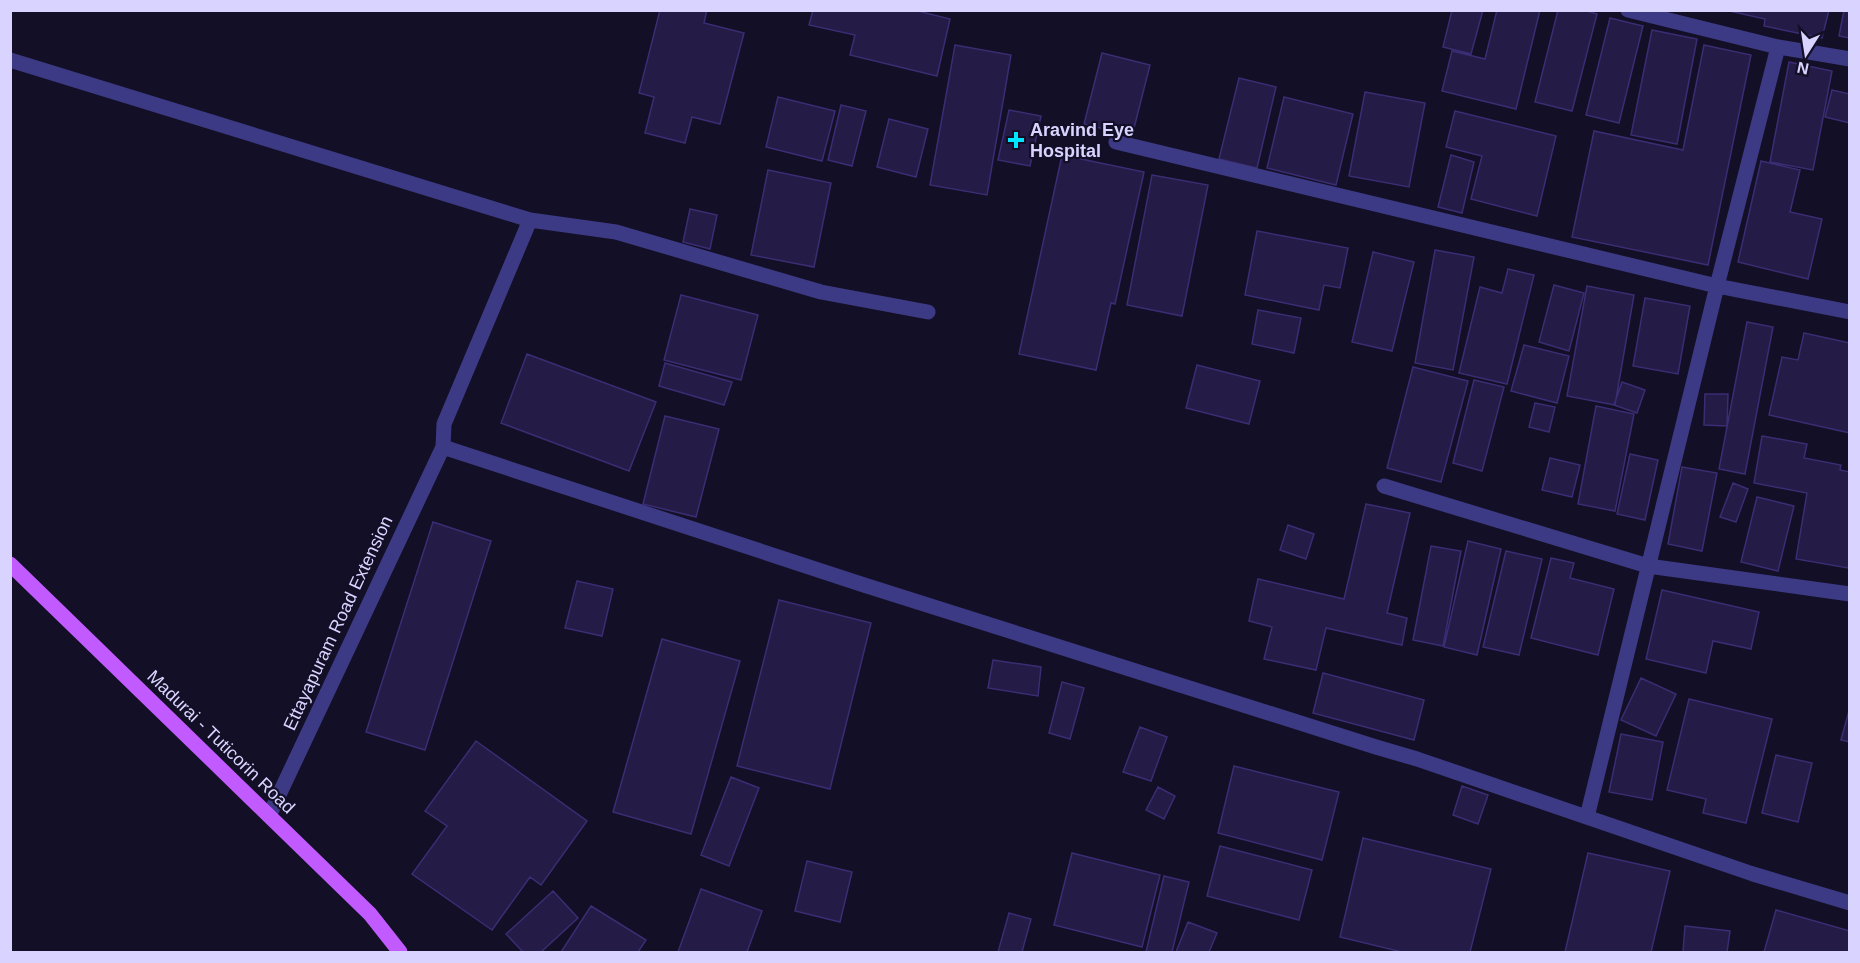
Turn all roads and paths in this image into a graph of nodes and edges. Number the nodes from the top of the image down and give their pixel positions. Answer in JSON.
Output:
{"nodes":[{"id":1,"x":1628,"y":10,"type":"edge"},
{"id":2,"x":1778,"y":47,"type":"junction"},
{"id":3,"x":1850,"y":59,"type":"edge"},
{"id":4,"x":10,"y":60,"type":"edge"},
{"id":5,"x":1116,"y":142,"type":"dead end"},
{"id":6,"x":530,"y":220,"type":"junction"},
{"id":7,"x":1717,"y":286,"type":"junction"},
{"id":8,"x":928,"y":312,"type":"dead end"},
{"id":9,"x":1850,"y":312,"type":"edge"},
{"id":10,"x":443,"y":447,"type":"junction"},
{"id":11,"x":1384,"y":486,"type":"dead end"},
{"id":12,"x":10,"y":564,"type":"edge"},
{"id":13,"x":1648,"y":566,"type":"junction"},
{"id":14,"x":1850,"y":594,"type":"edge"},
{"id":15,"x":268,"y":816,"type":"junction"},
{"id":16,"x":1587,"y":817,"type":"junction"},
{"id":17,"x":1850,"y":903,"type":"edge"},
{"id":18,"x":400,"y":952,"type":"edge"}],
"edges":[{"from":1,"to":2,"type":"street"},
{"from":2,"to":3,"type":"street"},
{"from":2,"to":7,"type":"street"},
{"from":4,"to":6,"type":"street"},
{"from":5,"to":7,"type":"street"},
{"from":6,"to":8,"type":"street"},
{"from":6,"to":10,"type":"street","name":"Ettayapuram Road Extension"},
{"from":7,"to":9,"type":"street"},
{"from":7,"to":13,"type":"street"},
{"from":10,"to":15,"type":"street","name":"Ettayapuram Road Extension"},
{"from":10,"to":16,"type":"street"},
{"from":11,"to":13,"type":"street"},
{"from":12,"to":15,"type":"main road","name":"Madurai - Tuticorin Road"},
{"from":13,"to":14,"type":"street"},
{"from":13,"to":16,"type":"street"},
{"from":15,"to":18,"type":"main road","name":"Madurai - Tuticorin Road"},
{"from":16,"to":17,"type":"street"}]}
